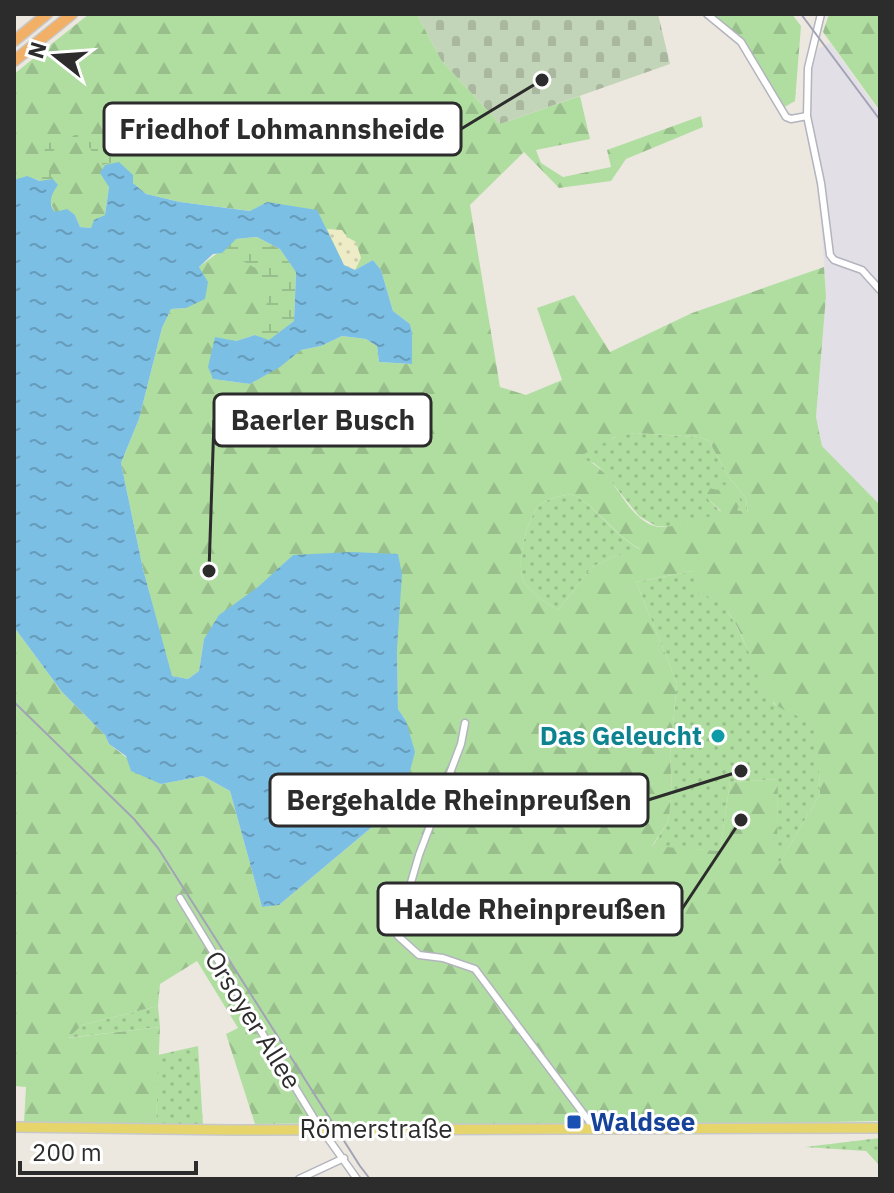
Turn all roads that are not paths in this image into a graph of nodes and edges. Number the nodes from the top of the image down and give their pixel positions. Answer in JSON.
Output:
{"nodes":[{"id":1,"x":47,"y":14,"type":"edge"},
{"id":2,"x":72,"y":14,"type":"edge"},
{"id":3,"x":707,"y":14,"type":"edge"},
{"id":4,"x":821,"y":14,"type":"edge"},
{"id":5,"x":14,"y":41,"type":"edge"},
{"id":6,"x":14,"y":61,"type":"edge"},
{"id":7,"x":807,"y":116,"type":"junction"},
{"id":8,"x":880,"y":290,"type":"edge"},
{"id":9,"x":465,"y":723,"type":"dead end"},
{"id":10,"x":180,"y":898,"type":"dead end"},
{"id":11,"x":14,"y":1127,"type":"edge"},
{"id":12,"x":880,"y":1128,"type":"edge"},
{"id":13,"x":324,"y":1129,"type":"junction"},
{"id":14,"x":595,"y":1129,"type":"junction"},
{"id":15,"x":344,"y":1158,"type":"junction"},
{"id":16,"x":299,"y":1179,"type":"edge"},
{"id":17,"x":357,"y":1179,"type":"edge"}],
"edges":[{"from":1,"to":5,"type":"highway"},
{"from":2,"to":6,"type":"highway"},
{"from":3,"to":7,"type":"street"},
{"from":4,"to":7,"type":"street"},
{"from":7,"to":8,"type":"street"},
{"from":9,"to":14,"type":"street"},
{"from":10,"to":13,"type":"street","name":"Orsoyer Allee"},
{"from":11,"to":13,"type":"main road","name":"Römerstraße"},
{"from":12,"to":14,"type":"main road","name":"Römerstraße"},
{"from":13,"to":14,"type":"main road","name":"Römerstraße"},
{"from":13,"to":15,"type":"street","name":"Orsoyer Allee"},
{"from":15,"to":16,"type":"street"},
{"from":15,"to":17,"type":"street","name":"Orsoyer Allee"}]}
